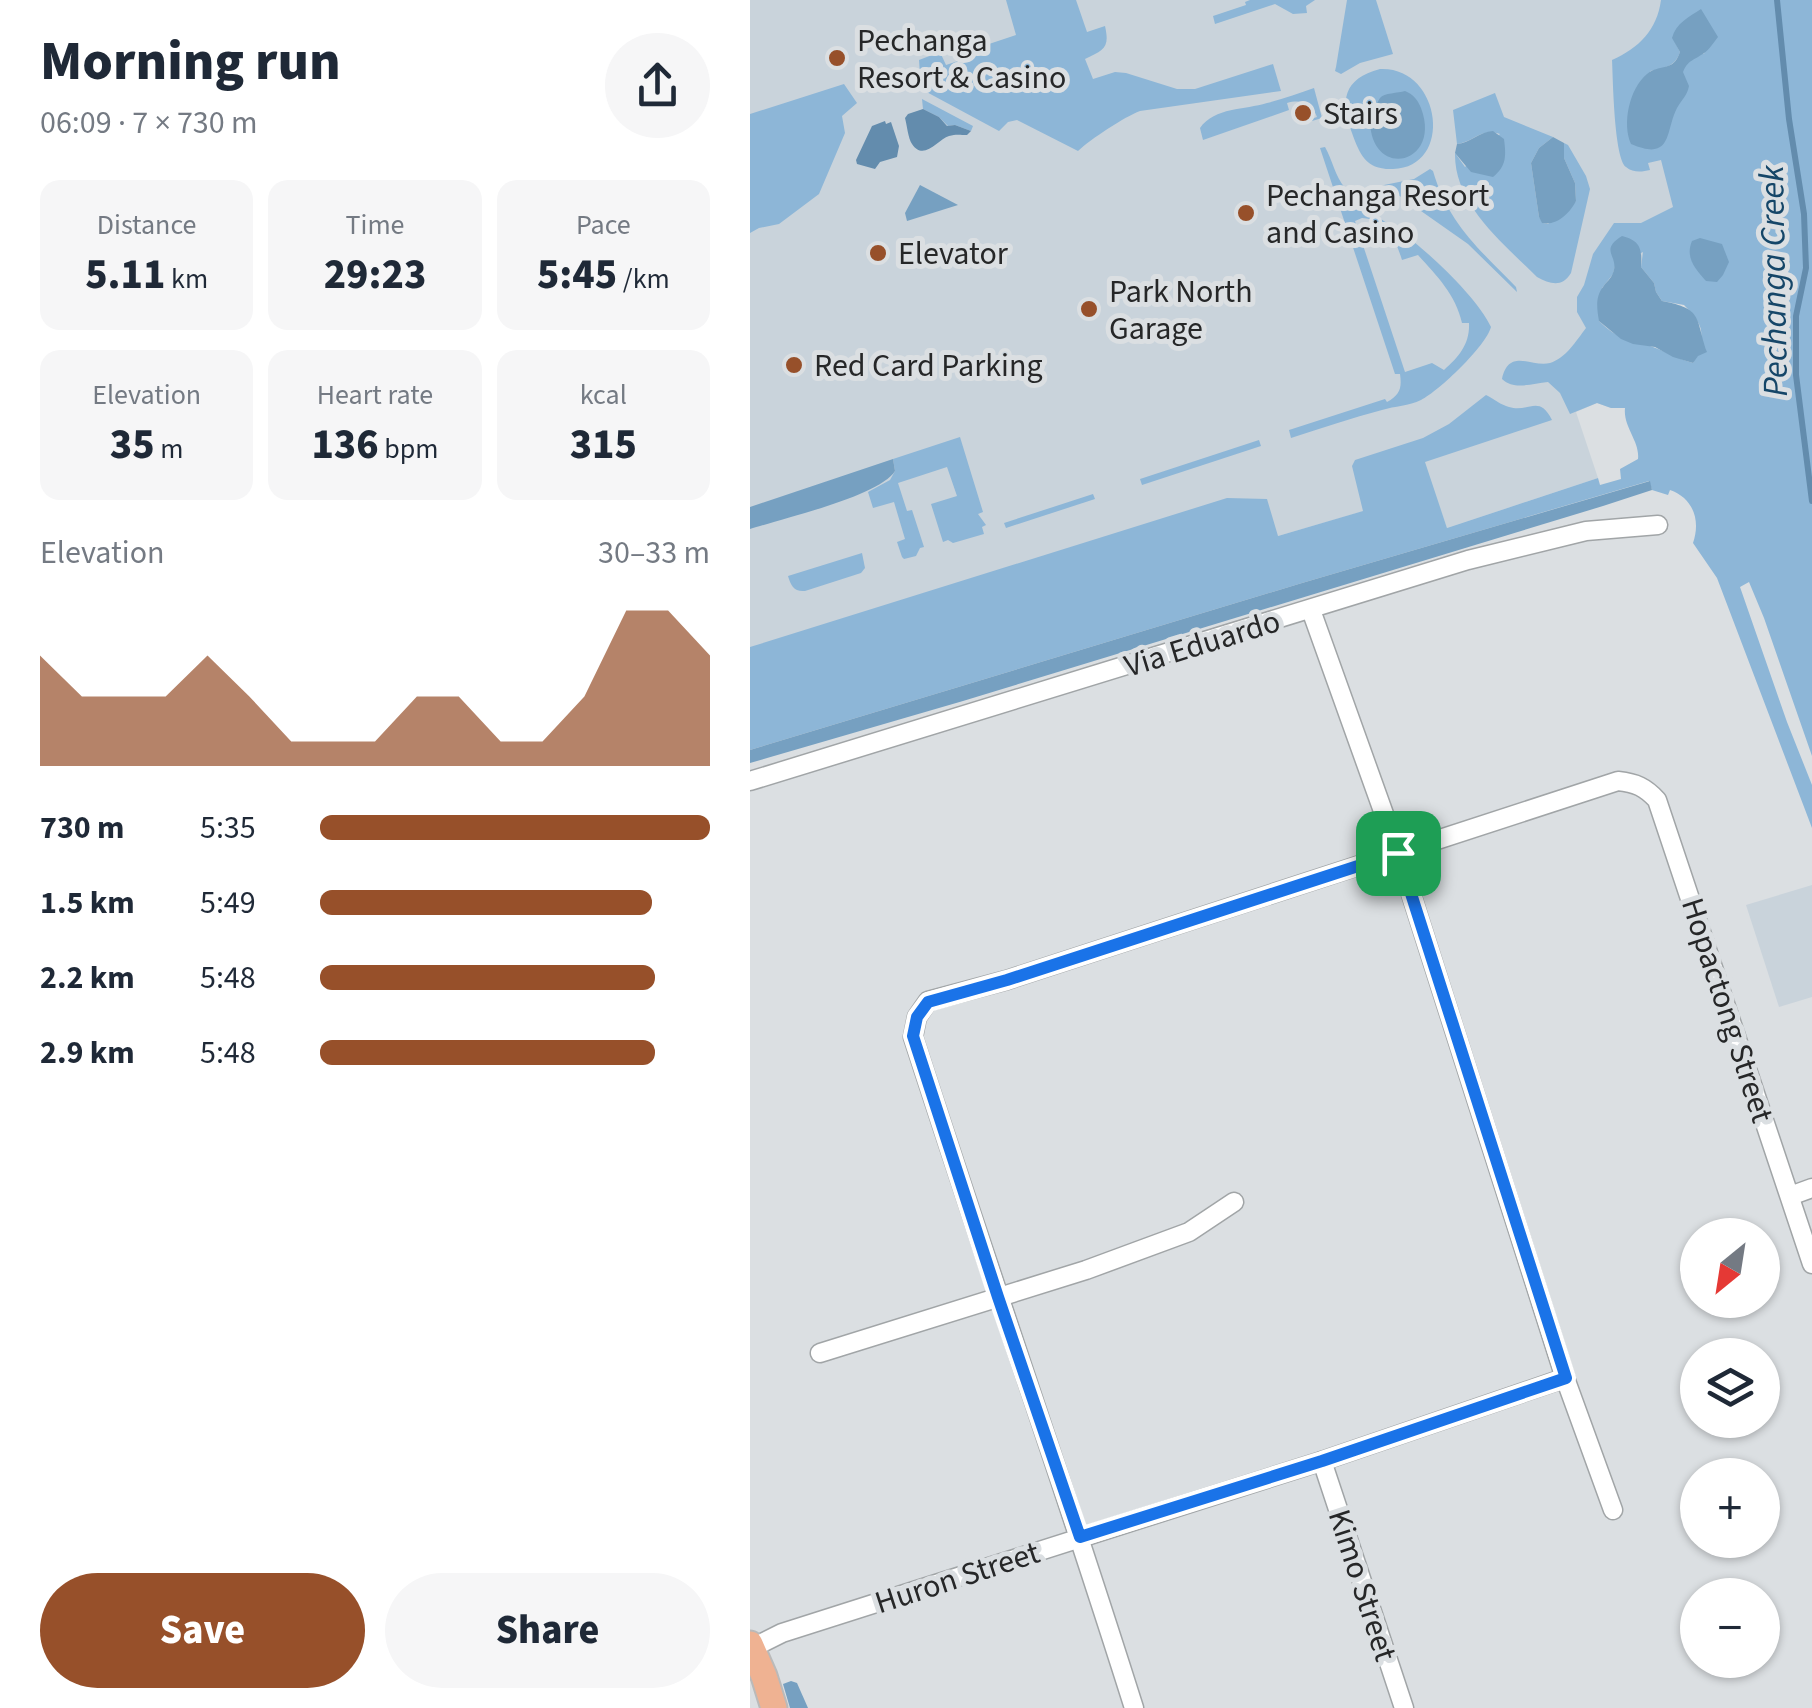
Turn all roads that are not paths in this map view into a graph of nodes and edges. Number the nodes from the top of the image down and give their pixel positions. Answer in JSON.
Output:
{"nodes":[{"id":1,"x":1658,"y":524,"type":"dead end"},
{"id":2,"x":1311,"y":610,"type":"junction"},
{"id":3,"x":750,"y":781,"type":"edge"},
{"id":4,"x":1398,"y":853,"type":"junction"},
{"id":5,"x":1812,"y":1188,"type":"edge"},
{"id":6,"x":1790,"y":1196,"type":"junction"},
{"id":7,"x":1234,"y":1202,"type":"dead end"},
{"id":8,"x":1812,"y":1264,"type":"edge"},
{"id":9,"x":998,"y":1297,"type":"junction"},
{"id":10,"x":820,"y":1353,"type":"dead end"},
{"id":11,"x":1566,"y":1378,"type":"junction"},
{"id":12,"x":1322,"y":1461,"type":"junction"},
{"id":13,"x":1612,"y":1510,"type":"dead end"},
{"id":14,"x":1080,"y":1537,"type":"junction"},
{"id":15,"x":750,"y":1647,"type":"edge"},
{"id":16,"x":774,"y":1708,"type":"edge"},
{"id":17,"x":1134,"y":1708,"type":"edge"},
{"id":18,"x":1404,"y":1708,"type":"edge"}],
"edges":[{"from":1,"to":2,"type":"street","name":"Via Eduardo"},
{"from":2,"to":3,"type":"street","name":"Via Eduardo"},
{"from":2,"to":4,"type":"street"},
{"from":4,"to":6,"type":"street","name":"Hopactong Street"},
{"from":4,"to":9,"type":"street"},
{"from":4,"to":11,"type":"street"},
{"from":5,"to":6,"type":"street"},
{"from":6,"to":8,"type":"street","name":"Hopactong Street"},
{"from":7,"to":9,"type":"street"},
{"from":9,"to":10,"type":"street"},
{"from":9,"to":14,"type":"street"},
{"from":11,"to":12,"type":"street","name":"Huron Street"},
{"from":11,"to":13,"type":"street"},
{"from":12,"to":14,"type":"street","name":"Huron Street"},
{"from":12,"to":18,"type":"street","name":"Kimo Street"},
{"from":14,"to":15,"type":"street","name":"Huron Street"},
{"from":14,"to":17,"type":"street"},
{"from":15,"to":16,"type":"main road"}]}
